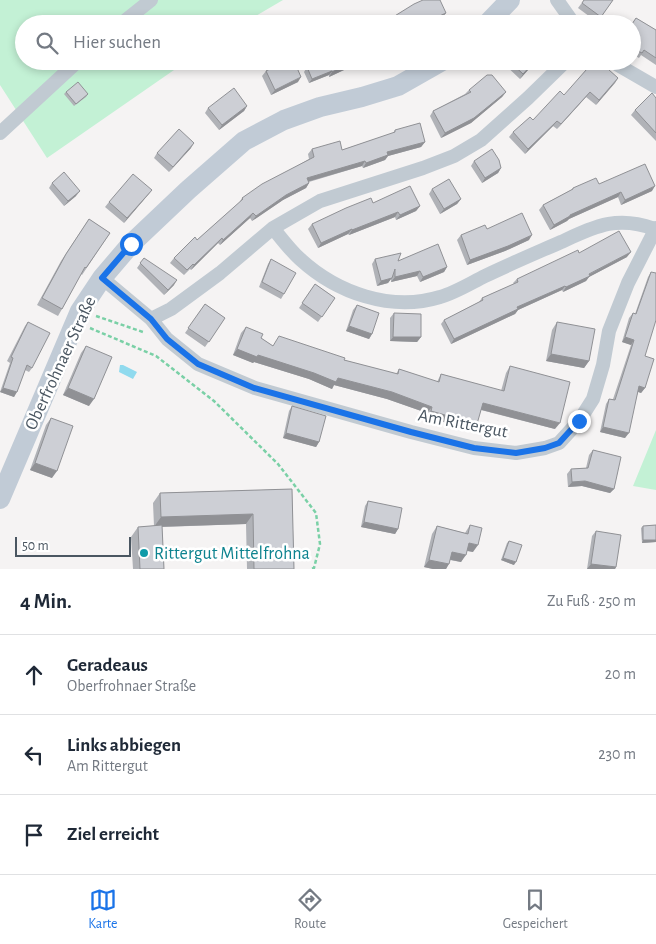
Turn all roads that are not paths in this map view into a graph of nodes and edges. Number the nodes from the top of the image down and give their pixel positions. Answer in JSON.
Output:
{"nodes":[{"id":1,"x":152,"y":0,"type":"edge"},
{"id":2,"x":510,"y":0,"type":"edge"},
{"id":3,"x":557,"y":0,"type":"edge"},
{"id":4,"x":133,"y":15,"type":"edge"},
{"id":5,"x":496,"y":15,"type":"edge"},
{"id":6,"x":568,"y":15,"type":"edge"},
{"id":7,"x":68,"y":70,"type":"edge"},
{"id":8,"x":426,"y":70,"type":"edge"},
{"id":9,"x":557,"y":70,"type":"edge"},
{"id":10,"x":625,"y":70,"type":"edge"},
{"id":11,"x":656,"y":87,"type":"edge"},
{"id":12,"x":0,"y":133,"type":"edge"},
{"id":13,"x":272,"y":228,"type":"junction"},
{"id":14,"x":655,"y":229,"type":"edge"},
{"id":15,"x":102,"y":278,"type":"junction"},
{"id":16,"x":151,"y":319,"type":"junction"},
{"id":17,"x":0,"y":499,"type":"edge"}],
"edges":[{"from":1,"to":4,"type":"street"},
{"from":2,"to":5,"type":"street"},
{"from":3,"to":6,"type":"street"},
{"from":7,"to":12,"type":"street"},
{"from":8,"to":15,"type":"street","name":"Oberfrohnaer Straße"},
{"from":9,"to":13,"type":"street"},
{"from":10,"to":11,"type":"street"},
{"from":13,"to":14,"type":"street","name":"Am Rittergut"},
{"from":13,"to":16,"type":"street"},
{"from":14,"to":16,"type":"street","name":"Am Rittergut"},
{"from":15,"to":16,"type":"street","name":"Am Rittergut"},
{"from":15,"to":17,"type":"street","name":"Oberfrohnaer Straße"}]}
